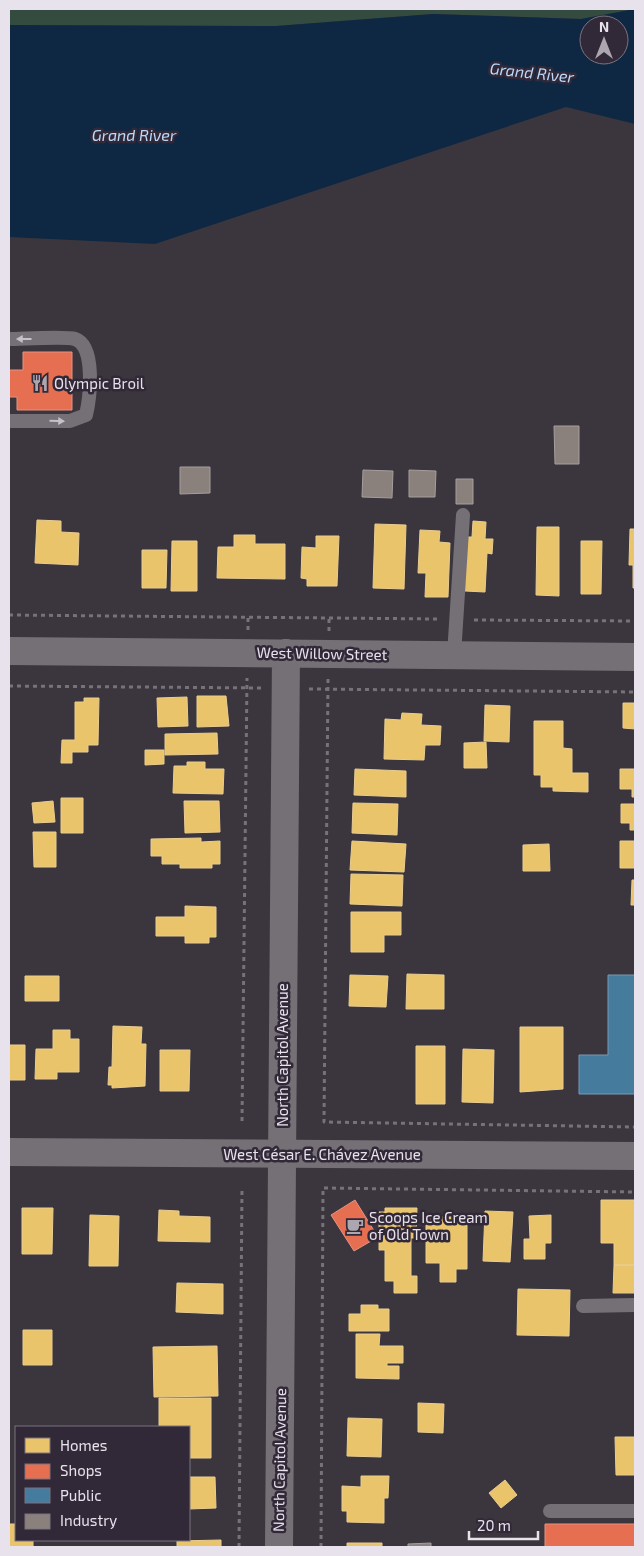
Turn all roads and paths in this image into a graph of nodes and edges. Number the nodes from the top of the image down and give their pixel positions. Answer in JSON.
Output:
{"nodes":[{"id":1,"x":9,"y":339,"type":"edge"},
{"id":2,"x":9,"y":421,"type":"edge"},
{"id":3,"x":463,"y":515,"type":"dead end"},
{"id":4,"x":9,"y":615,"type":"edge"},
{"id":5,"x":248,"y":618,"type":"junction"},
{"id":6,"x":329,"y":618,"type":"junction"},
{"id":7,"x":456,"y":620,"type":"junction"},
{"id":8,"x":635,"y":622,"type":"edge"},
{"id":9,"x":9,"y":651,"type":"edge"},
{"id":10,"x":247,"y":653,"type":"junction"},
{"id":11,"x":286,"y":653,"type":"junction"},
{"id":12,"x":328,"y":654,"type":"junction"},
{"id":13,"x":454,"y":655,"type":"junction"},
{"id":14,"x":635,"y":657,"type":"edge"},
{"id":15,"x":9,"y":686,"type":"edge"},
{"id":16,"x":247,"y":688,"type":"junction"},
{"id":17,"x":285,"y":689,"type":"junction"},
{"id":18,"x":328,"y":689,"type":"junction"},
{"id":19,"x":635,"y":692,"type":"edge"},
{"id":20,"x":242,"y":1121,"type":"dead end"},
{"id":21,"x":635,"y":1126,"type":"edge"},
{"id":22,"x":9,"y":1152,"type":"edge"},
{"id":23,"x":282,"y":1154,"type":"junction"},
{"id":24,"x":635,"y":1156,"type":"edge"},
{"id":25,"x":242,"y":1187,"type":"dead end"},
{"id":26,"x":635,"y":1192,"type":"edge"},
{"id":27,"x":635,"y":1305,"type":"edge"},
{"id":28,"x":583,"y":1306,"type":"dead end"},
{"id":29,"x":635,"y":1510,"type":"edge"},
{"id":30,"x":550,"y":1511,"type":"dead end"},
{"id":31,"x":239,"y":1547,"type":"edge"},
{"id":32,"x":278,"y":1547,"type":"edge"},
{"id":33,"x":321,"y":1547,"type":"edge"}],
"edges":[{"from":2,"to":1,"type":"lane","one_way":true},
{"from":3,"to":7,"type":"lane"},
{"from":4,"to":5,"type":"path"},
{"from":5,"to":6,"type":"path"},
{"from":5,"to":10,"type":"path"},
{"from":6,"to":7,"type":"path"},
{"from":6,"to":12,"type":"path"},
{"from":7,"to":8,"type":"path"},
{"from":7,"to":13,"type":"lane"},
{"from":9,"to":10,"type":"street","name":"West Willow Street"},
{"from":10,"to":11,"type":"street","name":"West Willow Street"},
{"from":10,"to":16,"type":"path"},
{"from":11,"to":12,"type":"street","name":"West Willow Street"},
{"from":11,"to":17,"type":"street","name":"North Capitol Avenue"},
{"from":12,"to":13,"type":"street","name":"West Willow Street"},
{"from":12,"to":18,"type":"path"},
{"from":13,"to":14,"type":"street","name":"West Willow Street"},
{"from":15,"to":16,"type":"path"},
{"from":16,"to":17,"type":"path"},
{"from":16,"to":20,"type":"path"},
{"from":17,"to":18,"type":"path"},
{"from":17,"to":23,"type":"street","name":"North Capitol Avenue"},
{"from":18,"to":19,"type":"path"},
{"from":18,"to":21,"type":"path"},
{"from":22,"to":23,"type":"street","name":"West César E. Chávez Avenue"},
{"from":23,"to":24,"type":"street","name":"West César E. Chávez Avenue"},
{"from":23,"to":32,"type":"street","name":"North Capitol Avenue"},
{"from":25,"to":31,"type":"path"},
{"from":26,"to":33,"type":"path"},
{"from":27,"to":28,"type":"lane"},
{"from":29,"to":30,"type":"lane"}]}
